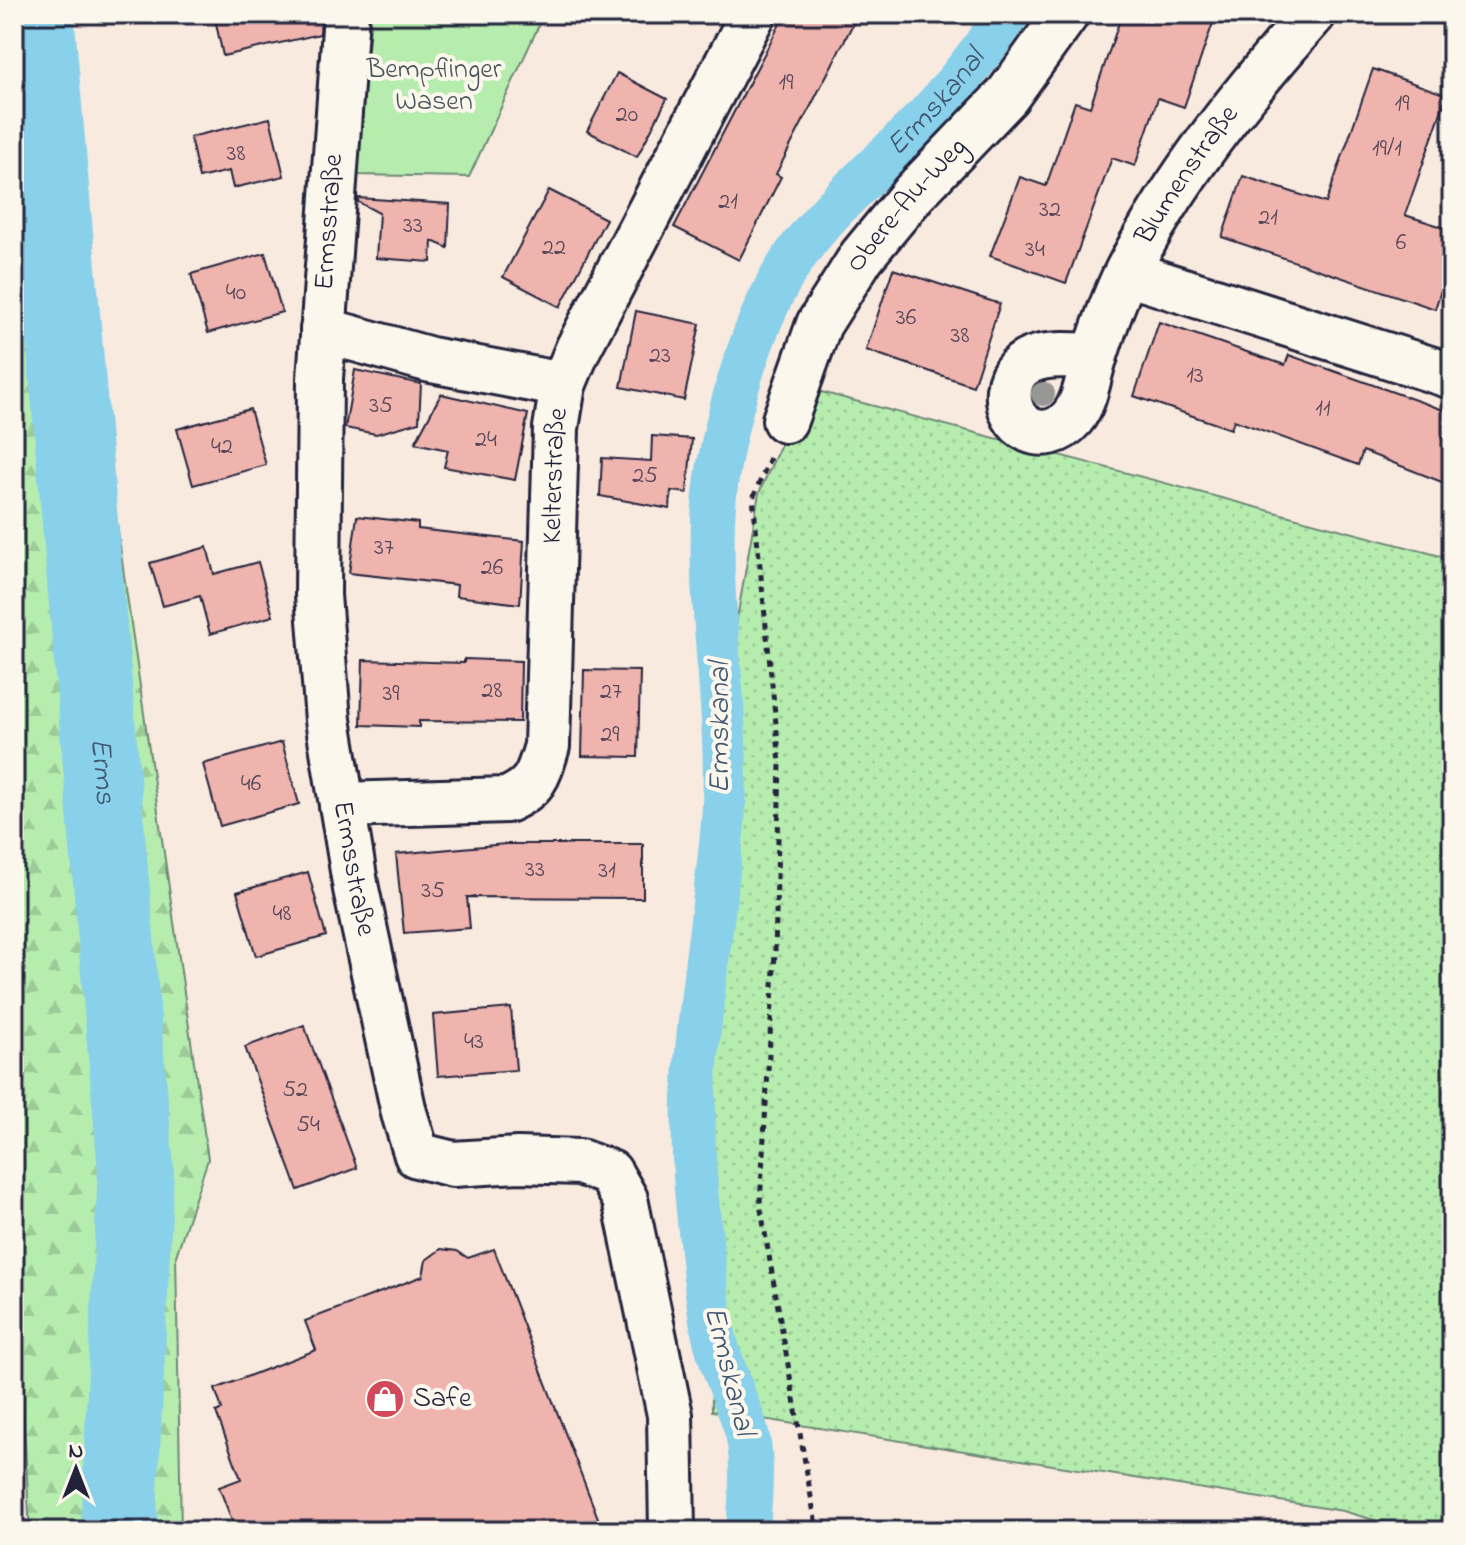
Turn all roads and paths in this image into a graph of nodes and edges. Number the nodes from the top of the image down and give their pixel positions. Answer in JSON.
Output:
{"nodes":[{"id":1,"x":346,"y":14,"type":"edge"},
{"id":2,"x":753,"y":14,"type":"edge"},
{"id":3,"x":1066,"y":14,"type":"edge"},
{"id":4,"x":1313,"y":14,"type":"edge"},
{"id":5,"x":1127,"y":273,"type":"junction"},
{"id":6,"x":323,"y":330,"type":"junction"},
{"id":7,"x":1095,"y":356,"type":"dead end"},
{"id":8,"x":1446,"y":362,"type":"edge"},
{"id":9,"x":563,"y":385,"type":"junction"},
{"id":10,"x":785,"y":420,"type":"joint"},
{"id":11,"x":342,"y":805,"type":"junction"},
{"id":12,"x":672,"y":1531,"type":"edge"},
{"id":13,"x":817,"y":1531,"type":"edge"}],
"edges":[{"from":1,"to":6,"type":"street","name":"Ermsstraße"},
{"from":2,"to":9,"type":"street","name":"Kelterstraße"},
{"from":3,"to":10,"type":"street","name":"Obere-Au-Weg"},
{"from":4,"to":5,"type":"street","name":"Blumenstraße"},
{"from":5,"to":7,"type":"street","name":"Blumenstraße"},
{"from":5,"to":8,"type":"street"},
{"from":6,"to":9,"type":"street"},
{"from":6,"to":11,"type":"street","name":"Ermsstraße"},
{"from":9,"to":11,"type":"street","name":"Kelterstraße"},
{"from":10,"to":13,"type":"path"},
{"from":11,"to":12,"type":"street","name":"Ermsstraße"}]}
